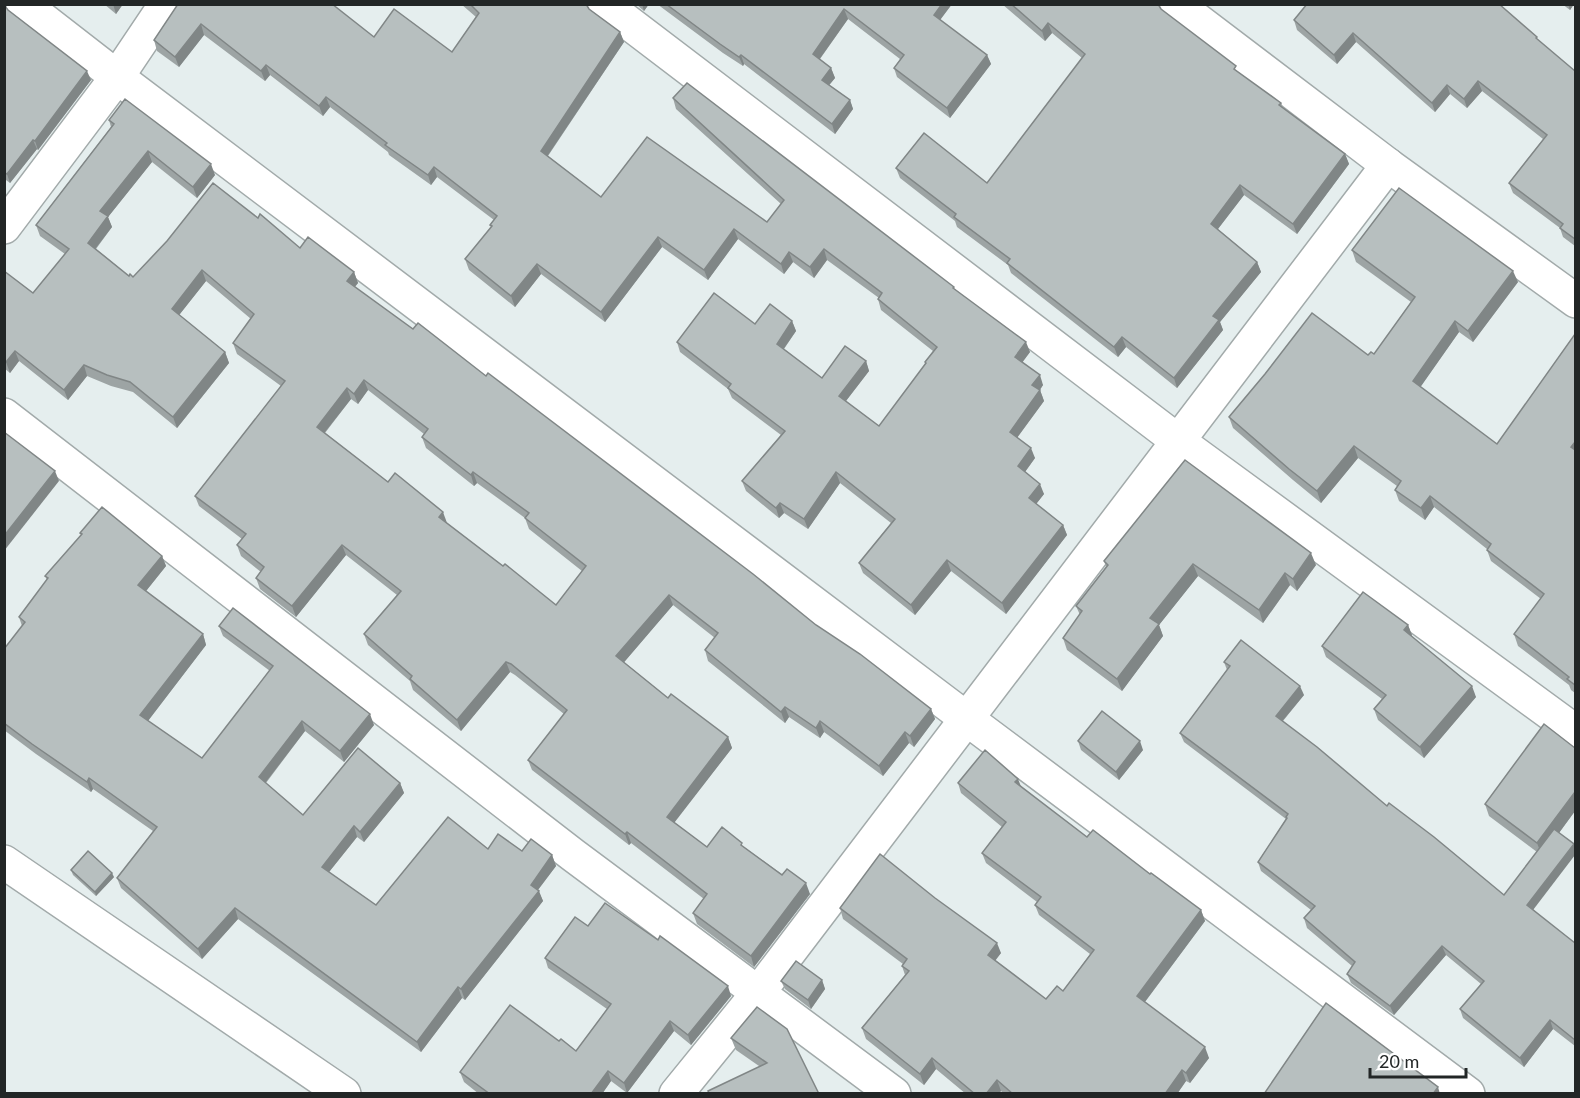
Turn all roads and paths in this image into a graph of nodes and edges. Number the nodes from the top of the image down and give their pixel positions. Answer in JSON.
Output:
{"nodes":[{"id":1,"x":23,"y":4,"type":"edge"},
{"id":2,"x":166,"y":4,"type":"edge"},
{"id":3,"x":604,"y":4,"type":"edge"},
{"id":4,"x":1176,"y":4,"type":"edge"},
{"id":5,"x":117,"y":77,"type":"junction"},
{"id":6,"x":1388,"y":165,"type":"junction"},
{"id":7,"x":4,"y":227,"type":"edge"},
{"id":8,"x":1575,"y":301,"type":"edge"},
{"id":9,"x":4,"y":415,"type":"edge"},
{"id":10,"x":1178,"y":441,"type":"junction"},
{"id":11,"x":967,"y":719,"type":"junction"},
{"id":12,"x":1575,"y":732,"type":"edge"},
{"id":13,"x":4,"y":862,"type":"edge"},
{"id":14,"x":758,"y":993,"type":"junction"},
{"id":15,"x":345,"y":1094,"type":"edge"},
{"id":16,"x":676,"y":1094,"type":"edge"},
{"id":17,"x":894,"y":1094,"type":"edge"},
{"id":18,"x":1468,"y":1094,"type":"edge"}],
"edges":[{"from":1,"to":5,"type":"street"},
{"from":2,"to":5,"type":"street"},
{"from":3,"to":10,"type":"street"},
{"from":4,"to":6,"type":"street"},
{"from":5,"to":7,"type":"street"},
{"from":5,"to":11,"type":"street"},
{"from":6,"to":8,"type":"street"},
{"from":6,"to":10,"type":"street"},
{"from":9,"to":14,"type":"street"},
{"from":10,"to":11,"type":"street"},
{"from":10,"to":12,"type":"street"},
{"from":11,"to":14,"type":"street"},
{"from":11,"to":18,"type":"street"},
{"from":13,"to":15,"type":"street"},
{"from":14,"to":16,"type":"street"},
{"from":14,"to":17,"type":"street"}]}
